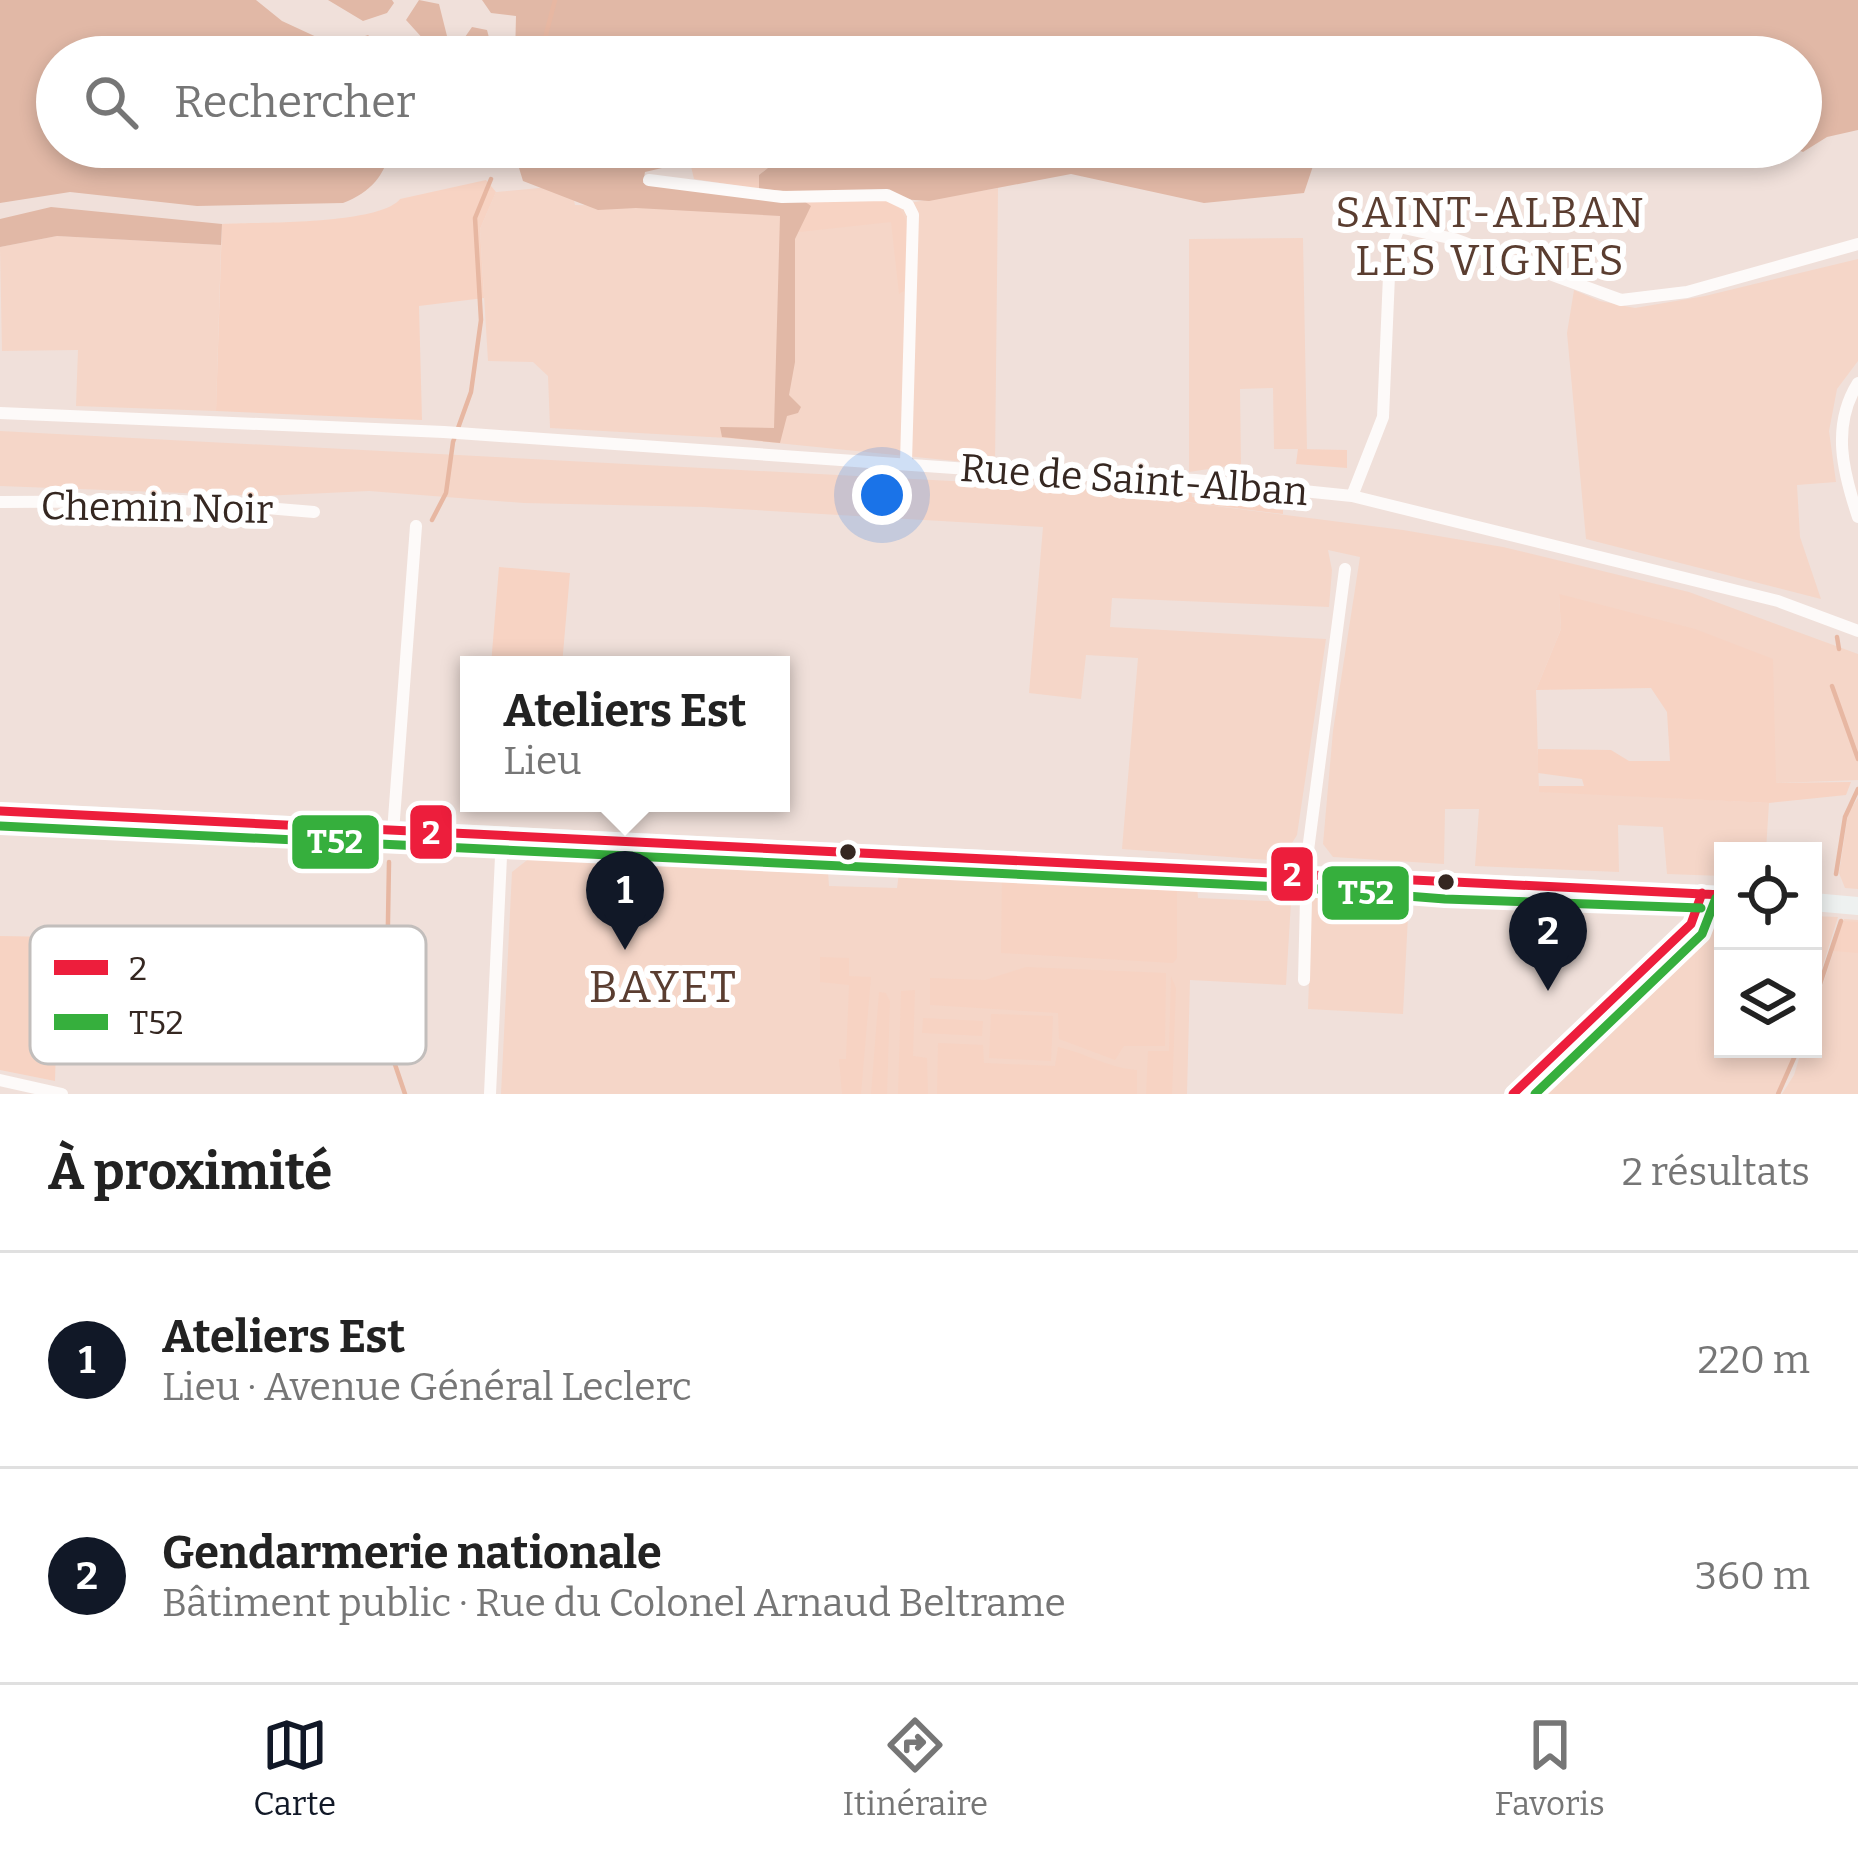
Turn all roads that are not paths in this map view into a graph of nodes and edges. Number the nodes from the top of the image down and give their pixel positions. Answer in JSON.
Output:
{"nodes":[{"id":1,"x":649,"y":180,"type":"dead end"},
{"id":2,"x":1858,"y":244,"type":"edge"},
{"id":3,"x":1858,"y":383,"type":"edge"},
{"id":4,"x":0,"y":413,"type":"edge"},
{"id":5,"x":906,"y":462,"type":"junction"},
{"id":6,"x":1352,"y":496,"type":"junction"},
{"id":7,"x":0,"y":502,"type":"edge"},
{"id":8,"x":314,"y":512,"type":"dead end"},
{"id":9,"x":1858,"y":517,"type":"edge"},
{"id":10,"x":416,"y":526,"type":"dead end"},
{"id":11,"x":1345,"y":569,"type":"dead end"},
{"id":12,"x":1858,"y":631,"type":"edge"},
{"id":13,"x":0,"y":812,"type":"edge"},
{"id":14,"x":393,"y":832,"type":"junction"},
{"id":15,"x":502,"y":835,"type":"junction"},
{"id":16,"x":1306,"y":873,"type":"junction"},
{"id":17,"x":1702,"y":893,"type":"junction"},
{"id":18,"x":1714,"y":894,"type":"edge"},
{"id":19,"x":1822,"y":903,"type":"edge"},
{"id":20,"x":1858,"y":906,"type":"edge"},
{"id":21,"x":1304,"y":980,"type":"dead end"},
{"id":22,"x":0,"y":1080,"type":"edge"},
{"id":23,"x":62,"y":1094,"type":"edge"},
{"id":24,"x":490,"y":1094,"type":"edge"},
{"id":25,"x":1514,"y":1094,"type":"edge"}],
"edges":[{"from":1,"to":5,"type":"street"},
{"from":2,"to":6,"type":"street"},
{"from":3,"to":9,"type":"street"},
{"from":4,"to":5,"type":"street","name":"Rue de Saint-Alban"},
{"from":5,"to":6,"type":"street","name":"Rue de Saint-Alban"},
{"from":6,"to":12,"type":"street","name":"Rue de Saint-Alban"},
{"from":7,"to":8,"type":"street","name":"Chemin Noir"},
{"from":10,"to":14,"type":"street"},
{"from":11,"to":16,"type":"street"},
{"from":13,"to":14,"type":"main road"},
{"from":14,"to":15,"type":"main road"},
{"from":15,"to":16,"type":"main road"},
{"from":15,"to":24,"type":"street"},
{"from":16,"to":17,"type":"main road"},
{"from":16,"to":21,"type":"street"},
{"from":17,"to":18,"type":"main road"},
{"from":17,"to":25,"type":"street"},
{"from":19,"to":20,"type":"main road"},
{"from":22,"to":23,"type":"street"}]}
